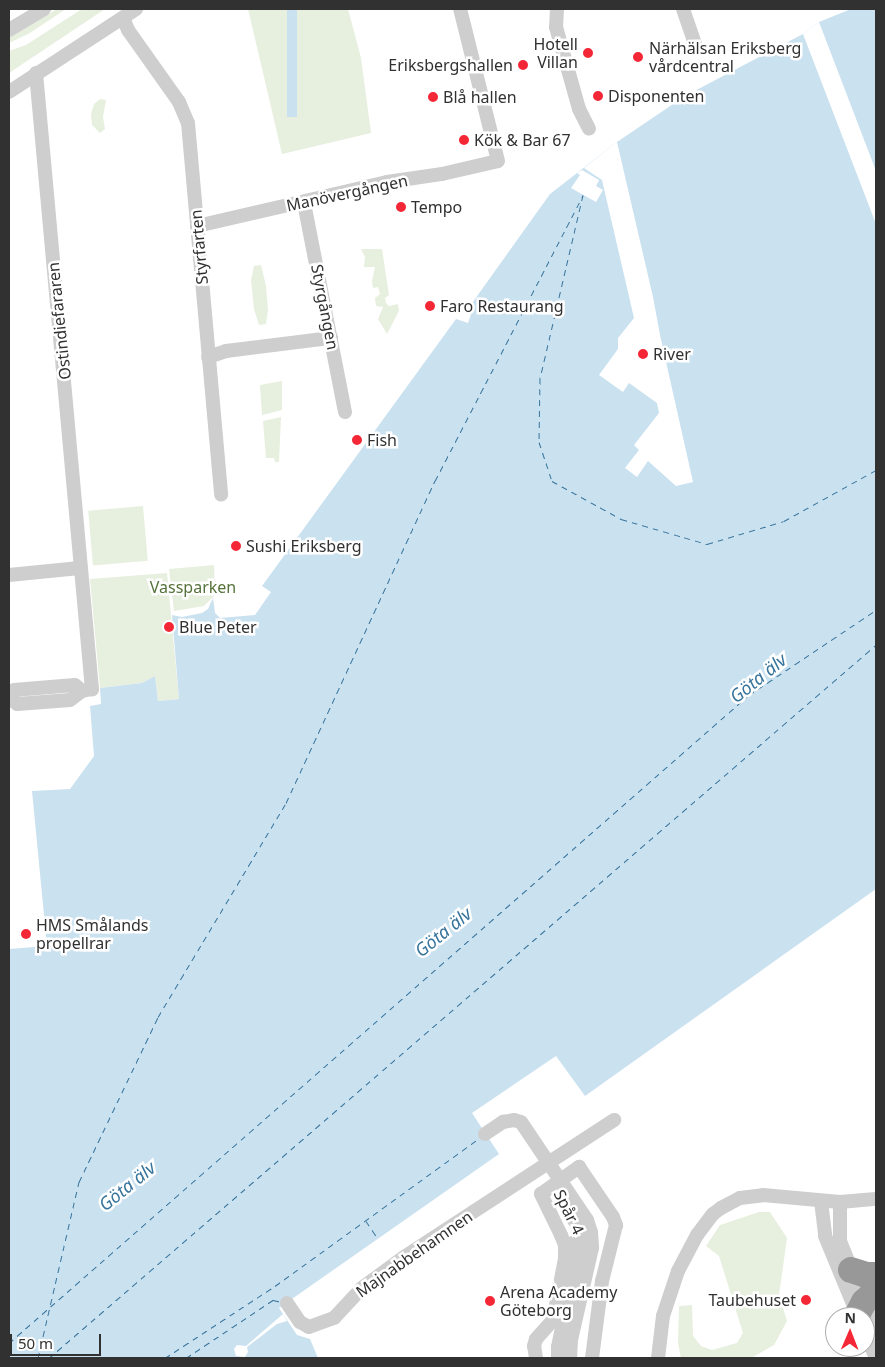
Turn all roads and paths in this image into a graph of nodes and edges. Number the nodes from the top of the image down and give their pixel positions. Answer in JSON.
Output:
{"nodes":[{"id":1,"x":44,"y":9,"type":"edge"},
{"id":2,"x":136,"y":9,"type":"edge"},
{"id":3,"x":460,"y":9,"type":"edge"},
{"id":4,"x":557,"y":9,"type":"edge"},
{"id":5,"x":683,"y":9,"type":"edge"},
{"id":6,"x":123,"y":18,"type":"junction"},
{"id":7,"x":9,"y":30,"type":"edge"},
{"id":8,"x":694,"y":44,"type":"dead end"},
{"id":9,"x":36,"y":73,"type":"junction"},
{"id":10,"x":9,"y":92,"type":"edge"},
{"id":11,"x":589,"y":129,"type":"dead end"},
{"id":12,"x":304,"y":202,"type":"junction"},
{"id":13,"x":197,"y":226,"type":"junction"},
{"id":14,"x":331,"y":338,"type":"junction"},
{"id":15,"x":208,"y":357,"type":"junction"},
{"id":16,"x":346,"y":412,"type":"dead end"},
{"id":17,"x":221,"y":496,"type":"dead end"},
{"id":18,"x":80,"y":568,"type":"junction"},
{"id":19,"x":9,"y":575,"type":"edge"},
{"id":20,"x":82,"y":691,"type":"dead end"},
{"id":21,"x":614,"y":1120,"type":"dead end"},
{"id":22,"x":485,"y":1134,"type":"dead end"},
{"id":23,"x":549,"y":1161,"type":"junction"},
{"id":24,"x":559,"y":1181,"type":"junction"},
{"id":25,"x":876,"y":1199,"type":"edge"},
{"id":26,"x":821,"y":1201,"type":"junction"},
{"id":27,"x":840,"y":1202,"type":"junction"},
{"id":28,"x":851,"y":1270,"type":"junction"},
{"id":29,"x":876,"y":1275,"type":"edge"},
{"id":30,"x":287,"y":1304,"type":"dead end"},
{"id":31,"x":862,"y":1307,"type":"edge"},
{"id":32,"x":863,"y":1307,"type":"edge"},
{"id":33,"x":536,"y":1358,"type":"edge"},
{"id":34,"x":542,"y":1358,"type":"edge"},
{"id":35,"x":558,"y":1358,"type":"edge"},
{"id":36,"x":564,"y":1358,"type":"edge"},
{"id":37,"x":570,"y":1358,"type":"edge"},
{"id":38,"x":578,"y":1358,"type":"edge"},
{"id":39,"x":585,"y":1358,"type":"edge"},
{"id":40,"x":592,"y":1358,"type":"edge"},
{"id":41,"x":658,"y":1358,"type":"edge"}],
"edges":[{"from":1,"to":7,"type":"street"},
{"from":2,"to":6,"type":"street"},
{"from":3,"to":12,"type":"street","name":"Manövergången"},
{"from":4,"to":11,"type":"street"},
{"from":5,"to":8,"type":"street"},
{"from":6,"to":9,"type":"street"},
{"from":6,"to":13,"type":"street","name":"Styrfarten"},
{"from":9,"to":10,"type":"street"},
{"from":9,"to":18,"type":"street","name":"Ostindiefararen"},
{"from":12,"to":13,"type":"street","name":"Manövergången"},
{"from":12,"to":14,"type":"street","name":"Styrgången"},
{"from":13,"to":15,"type":"street","name":"Styrfarten"},
{"from":14,"to":15,"type":"street"},
{"from":14,"to":16,"type":"street","name":"Styrgången"},
{"from":15,"to":17,"type":"street","name":"Styrfarten"},
{"from":18,"to":19,"type":"street"},
{"from":18,"to":20,"type":"street","name":"Ostindiefararen"},
{"from":21,"to":23,"type":"street","name":"Majnabbehamnen"},
{"from":22,"to":23,"type":"street"},
{"from":23,"to":24,"type":"street"},
{"from":23,"to":30,"type":"street","name":"Majnabbehamnen"},
{"from":24,"to":33,"type":"street"},
{"from":24,"to":34,"type":"street"},
{"from":24,"to":35,"type":"street"},
{"from":24,"to":36,"type":"street","name":"Spår 4"},
{"from":24,"to":37,"type":"street"},
{"from":24,"to":38,"type":"street"},
{"from":24,"to":39,"type":"street"},
{"from":24,"to":40,"type":"street"},
{"from":25,"to":27,"type":"street"},
{"from":26,"to":27,"type":"street"},
{"from":26,"to":31,"type":"street"},
{"from":26,"to":41,"type":"street"},
{"from":27,"to":28,"type":"street"},
{"from":28,"to":29,"type":"highway"},
{"from":28,"to":32,"type":"street"}]}
